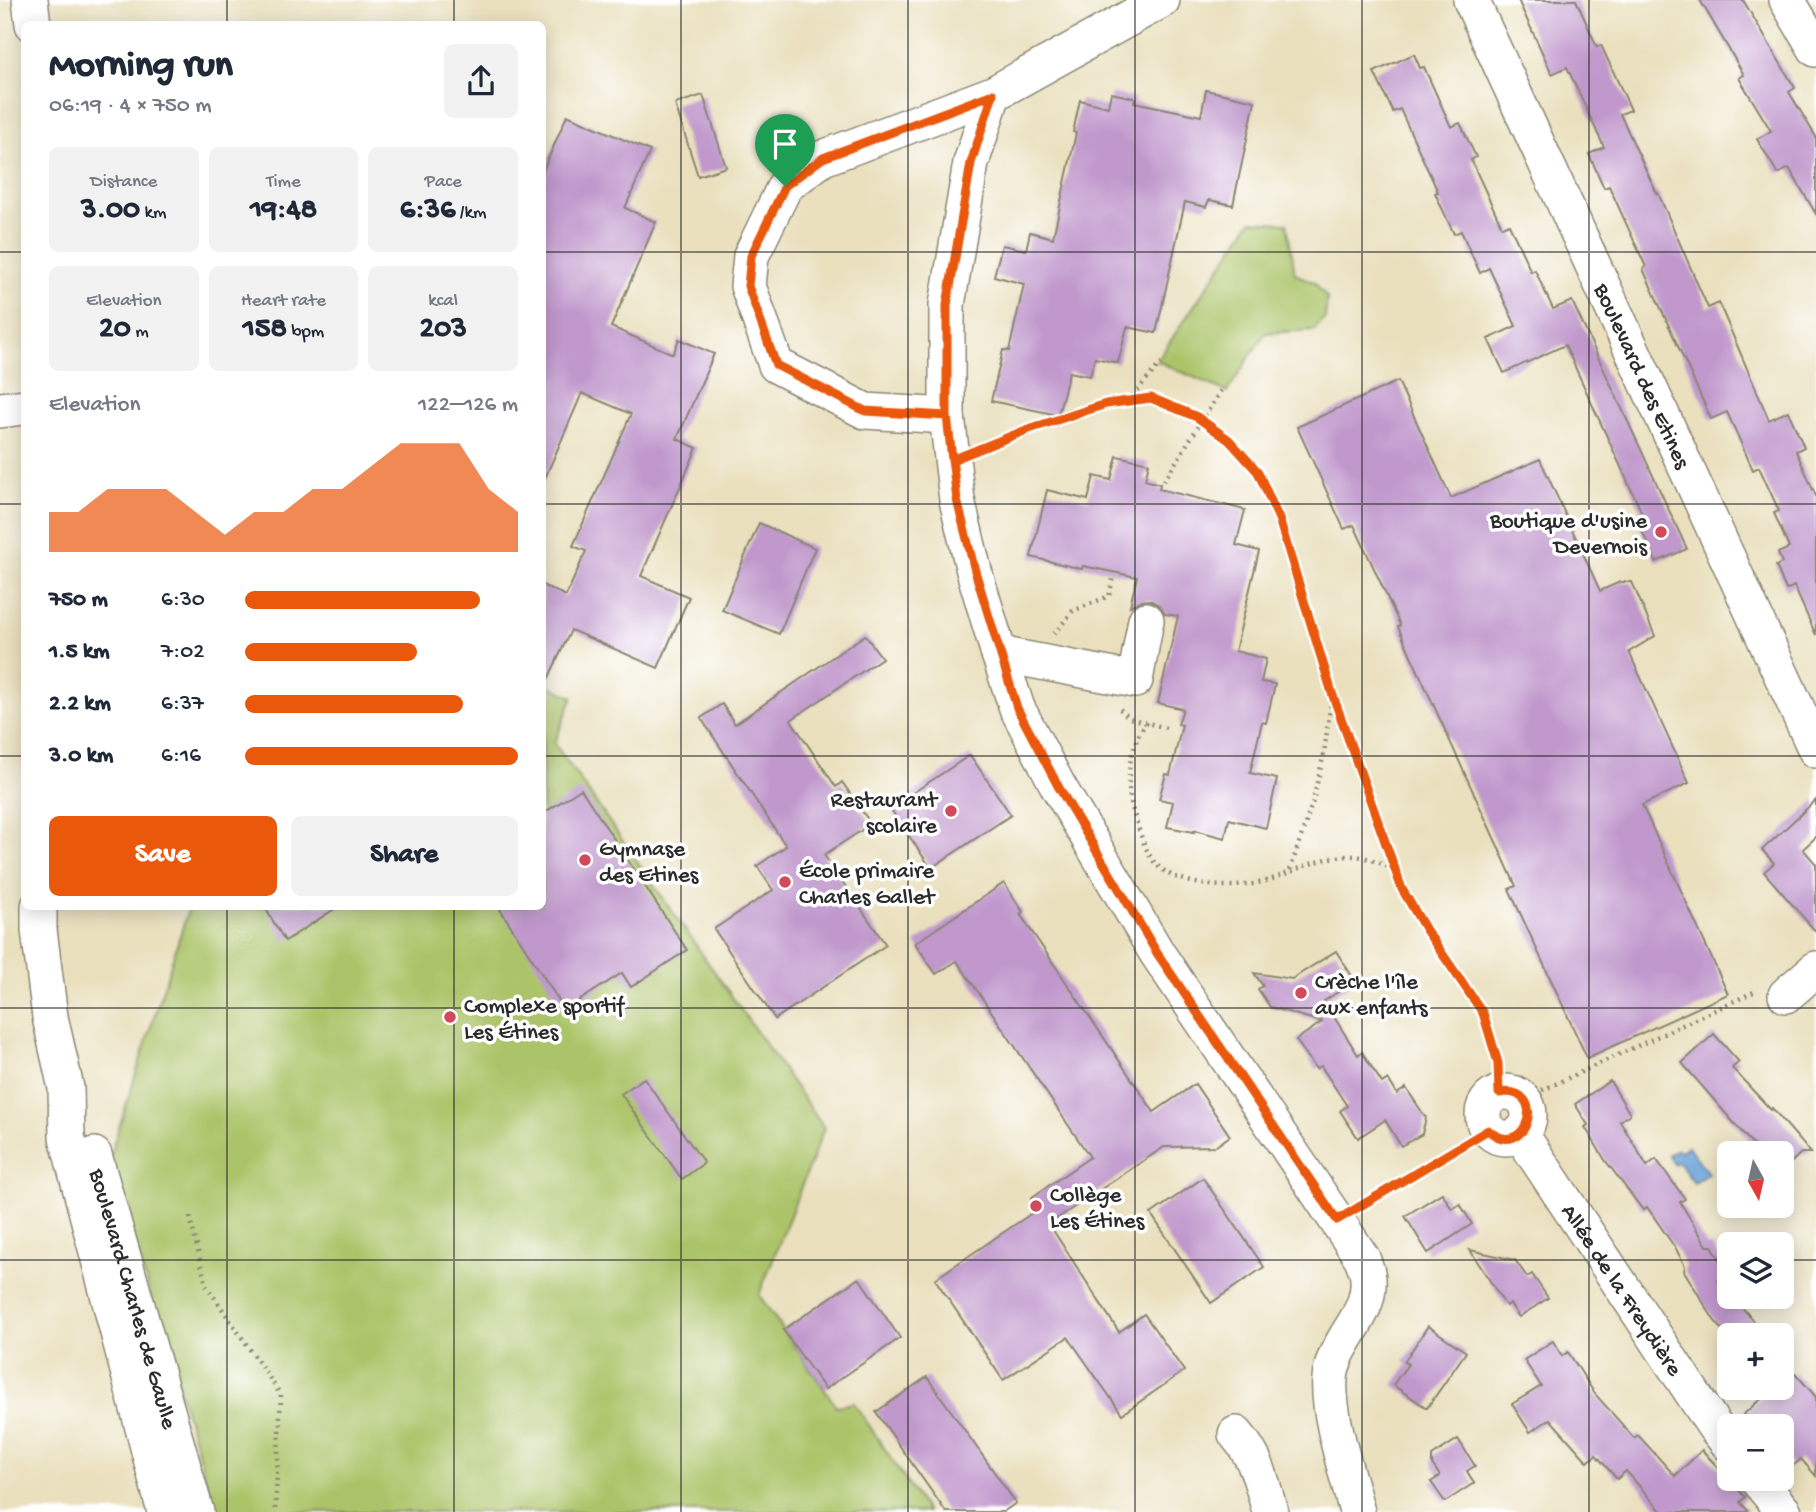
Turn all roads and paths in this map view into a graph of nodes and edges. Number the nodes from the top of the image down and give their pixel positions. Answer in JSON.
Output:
{"nodes":[{"id":1,"x":30,"y":0,"type":"edge"},
{"id":2,"x":1162,"y":0,"type":"edge"},
{"id":3,"x":1471,"y":0,"type":"edge"},
{"id":4,"x":1787,"y":0,"type":"edge"},
{"id":5,"x":33,"y":21,"type":"edge"},
{"id":6,"x":1816,"y":49,"type":"edge"},
{"id":7,"x":993,"y":94,"type":"junction"},
{"id":8,"x":1161,"y":363,"type":"dead end"},
{"id":9,"x":1221,"y":390,"type":"dead end"},
{"id":10,"x":1128,"y":401,"type":"junction"},
{"id":11,"x":21,"y":407,"type":"edge"},
{"id":12,"x":0,"y":410,"type":"edge"},
{"id":13,"x":947,"y":416,"type":"junction"},
{"id":14,"x":1202,"y":421,"type":"junction"},
{"id":15,"x":952,"y":460,"type":"junction"},
{"id":16,"x":1164,"y":481,"type":"dead end"},
{"id":17,"x":1113,"y":579,"type":"dead end"},
{"id":18,"x":1146,"y":620,"type":"dead end"},
{"id":19,"x":1016,"y":657,"type":"junction"},
{"id":20,"x":1332,"y":693,"type":"junction"},
{"id":21,"x":1147,"y":722,"type":"dead end"},
{"id":22,"x":1816,"y":750,"type":"edge"},
{"id":23,"x":1290,"y":870,"type":"junction"},
{"id":24,"x":1395,"y":870,"type":"junction"},
{"id":25,"x":39,"y":910,"type":"edge"},
{"id":26,"x":1816,"y":969,"type":"edge"},
{"id":27,"x":1786,"y":995,"type":"joint"},
{"id":28,"x":66,"y":1088,"type":"junction"},
{"id":29,"x":1511,"y":1096,"type":"junction"},
{"id":30,"x":1504,"y":1132,"type":"junction"},
{"id":31,"x":190,"y":1217,"type":"dead end"},
{"id":32,"x":1337,"y":1220,"type":"junction"},
{"id":33,"x":1717,"y":1429,"type":"edge"},
{"id":34,"x":1236,"y":1434,"type":"dead end"},
{"id":35,"x":1767,"y":1491,"type":"edge"},
{"id":36,"x":165,"y":1512,"type":"edge"},
{"id":37,"x":196,"y":1512,"type":"edge"},
{"id":38,"x":275,"y":1512,"type":"edge"},
{"id":39,"x":1270,"y":1512,"type":"edge"},
{"id":40,"x":1357,"y":1512,"type":"edge"},
{"id":41,"x":1784,"y":1512,"type":"edge"}],
"edges":[{"from":1,"to":5,"type":"street"},
{"from":2,"to":7,"type":"street"},
{"from":3,"to":22,"type":"street","name":"Boulevard des Etines"},
{"from":4,"to":6,"type":"street"},
{"from":7,"to":13,"type":"street"},
{"from":7,"to":13,"type":"street"},
{"from":8,"to":10,"type":"path"},
{"from":9,"to":14,"type":"path"},
{"from":10,"to":14,"type":"path"},
{"from":10,"to":15,"type":"path"},
{"from":11,"to":12,"type":"street"},
{"from":13,"to":15,"type":"street"},
{"from":14,"to":16,"type":"path"},
{"from":14,"to":20,"type":"path"},
{"from":15,"to":19,"type":"street"},
{"from":17,"to":19,"type":"path"},
{"from":18,"to":19,"type":"street"},
{"from":19,"to":32,"type":"street"},
{"from":20,"to":23,"type":"path"},
{"from":20,"to":24,"type":"path"},
{"from":21,"to":23,"type":"path"},
{"from":23,"to":24,"type":"path"},
{"from":24,"to":29,"type":"path"},
{"from":25,"to":28,"type":"street","name":"Boulevard Charles de Gaulle"},
{"from":26,"to":27,"type":"street"},
{"from":27,"to":29,"type":"path"},
{"from":28,"to":36,"type":"street","name":"Boulevard Charles de Gaulle"},
{"from":28,"to":37,"type":"street","name":"Boulevard Charles de Gaulle"},
{"from":29,"to":30,"type":"street"},
{"from":30,"to":32,"type":"path"},
{"from":30,"to":33,"type":"street","name":"Allée de la Freydière"},
{"from":31,"to":38,"type":"path"},
{"from":32,"to":40,"type":"street"},
{"from":34,"to":39,"type":"street"},
{"from":35,"to":41,"type":"street"}]}
